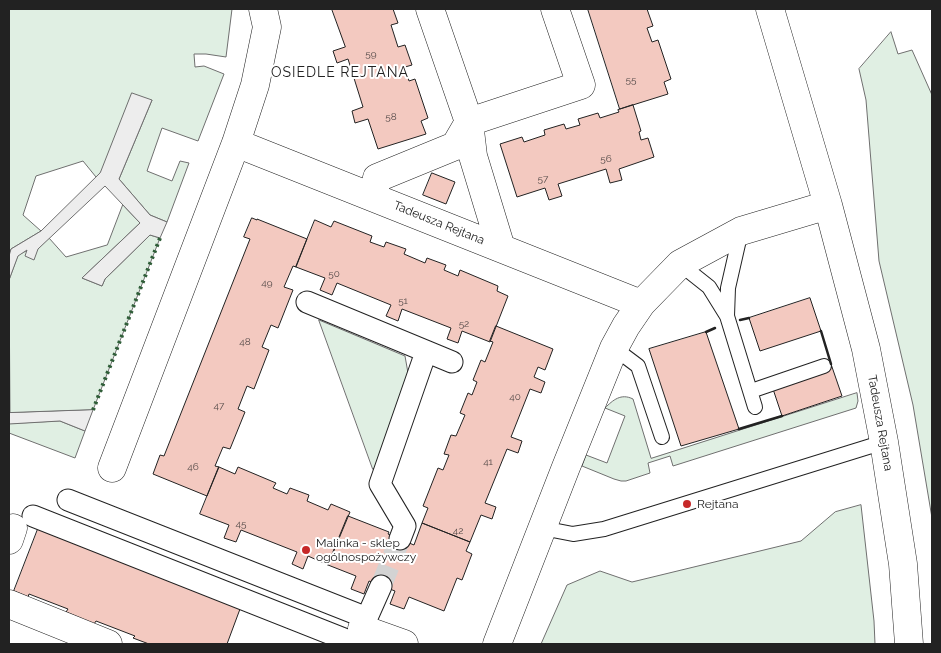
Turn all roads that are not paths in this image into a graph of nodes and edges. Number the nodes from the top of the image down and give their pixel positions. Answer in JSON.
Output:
{"nodes":[{"id":1,"x":263,"y":9,"type":"edge"},
{"id":2,"x":430,"y":9,"type":"edge"},
{"id":3,"x":555,"y":9,"type":"edge"},
{"id":4,"x":770,"y":9,"type":"edge"},
{"id":5,"x":469,"y":122,"type":"junction"},
{"id":6,"x":236,"y":143,"type":"junction"},
{"id":7,"x":373,"y":197,"type":"junction"},
{"id":8,"x":828,"y":205,"type":"junction"},
{"id":9,"x":741,"y":232,"type":"junction"},
{"id":10,"x":501,"y":248,"type":"junction"},
{"id":11,"x":680,"y":264,"type":"junction"},
{"id":12,"x":306,"y":302,"type":"dead end"},
{"id":13,"x":640,"y":304,"type":"junction"},
{"id":14,"x":727,"y":316,"type":"junction"},
{"id":15,"x":614,"y":348,"type":"junction"},
{"id":16,"x":426,"y":352,"type":"junction"},
{"id":17,"x":452,"y":362,"type":"dead end"},
{"id":18,"x":824,"y":366,"type":"dead end"},
{"id":19,"x":750,"y":391,"type":"junction"},
{"id":20,"x":755,"y":407,"type":"dead end"},
{"id":21,"x":662,"y":437,"type":"dead end"},
{"id":22,"x":884,"y":442,"type":"junction"},
{"id":23,"x":112,"y":468,"type":"dead end"},
{"id":24,"x":68,"y":500,"type":"dead end"},
{"id":25,"x":18,"y":528,"type":"edge"},
{"id":26,"x":542,"y":528,"type":"junction"},
{"id":27,"x":400,"y":539,"type":"tunnel mouth"},
{"id":28,"x":381,"y":586,"type":"tunnel mouth"},
{"id":29,"x":9,"y":604,"type":"edge"},
{"id":30,"x":359,"y":634,"type":"edge"},
{"id":31,"x":108,"y":644,"type":"edge"},
{"id":32,"x":404,"y":644,"type":"edge"},
{"id":33,"x":497,"y":644,"type":"edge"},
{"id":34,"x":910,"y":644,"type":"edge"}],
"edges":[{"from":1,"to":6,"type":"street"},
{"from":2,"to":5,"type":"street"},
{"from":3,"to":5,"type":"street"},
{"from":4,"to":8,"type":"street","name":"Tadeusza Rejtana"},
{"from":5,"to":7,"type":"street"},
{"from":5,"to":10,"type":"street"},
{"from":6,"to":7,"type":"street","name":"Tadeusza Rejtana"},
{"from":6,"to":23,"type":"street"},
{"from":7,"to":10,"type":"street","name":"Tadeusza Rejtana"},
{"from":8,"to":9,"type":"street"},
{"from":8,"to":22,"type":"street","name":"Tadeusza Rejtana"},
{"from":9,"to":11,"type":"street"},
{"from":9,"to":14,"type":"lane"},
{"from":10,"to":13,"type":"street","name":"Tadeusza Rejtana"},
{"from":11,"to":13,"type":"street"},
{"from":11,"to":14,"type":"lane"},
{"from":12,"to":16,"type":"street"},
{"from":13,"to":15,"type":"street"},
{"from":14,"to":19,"type":"lane"},
{"from":15,"to":21,"type":"lane"},
{"from":15,"to":26,"type":"street"},
{"from":16,"to":17,"type":"street"},
{"from":16,"to":27,"type":"street"},
{"from":18,"to":19,"type":"lane"},
{"from":19,"to":20,"type":"lane"},
{"from":22,"to":26,"type":"lane"},
{"from":22,"to":34,"type":"street","name":"Tadeusza Rejtana"},
{"from":24,"to":30,"type":"street"},
{"from":25,"to":30,"type":"street"},
{"from":26,"to":33,"type":"street"},
{"from":28,"to":30,"type":"street"},
{"from":29,"to":31,"type":"street"},
{"from":30,"to":32,"type":"street"}]}
